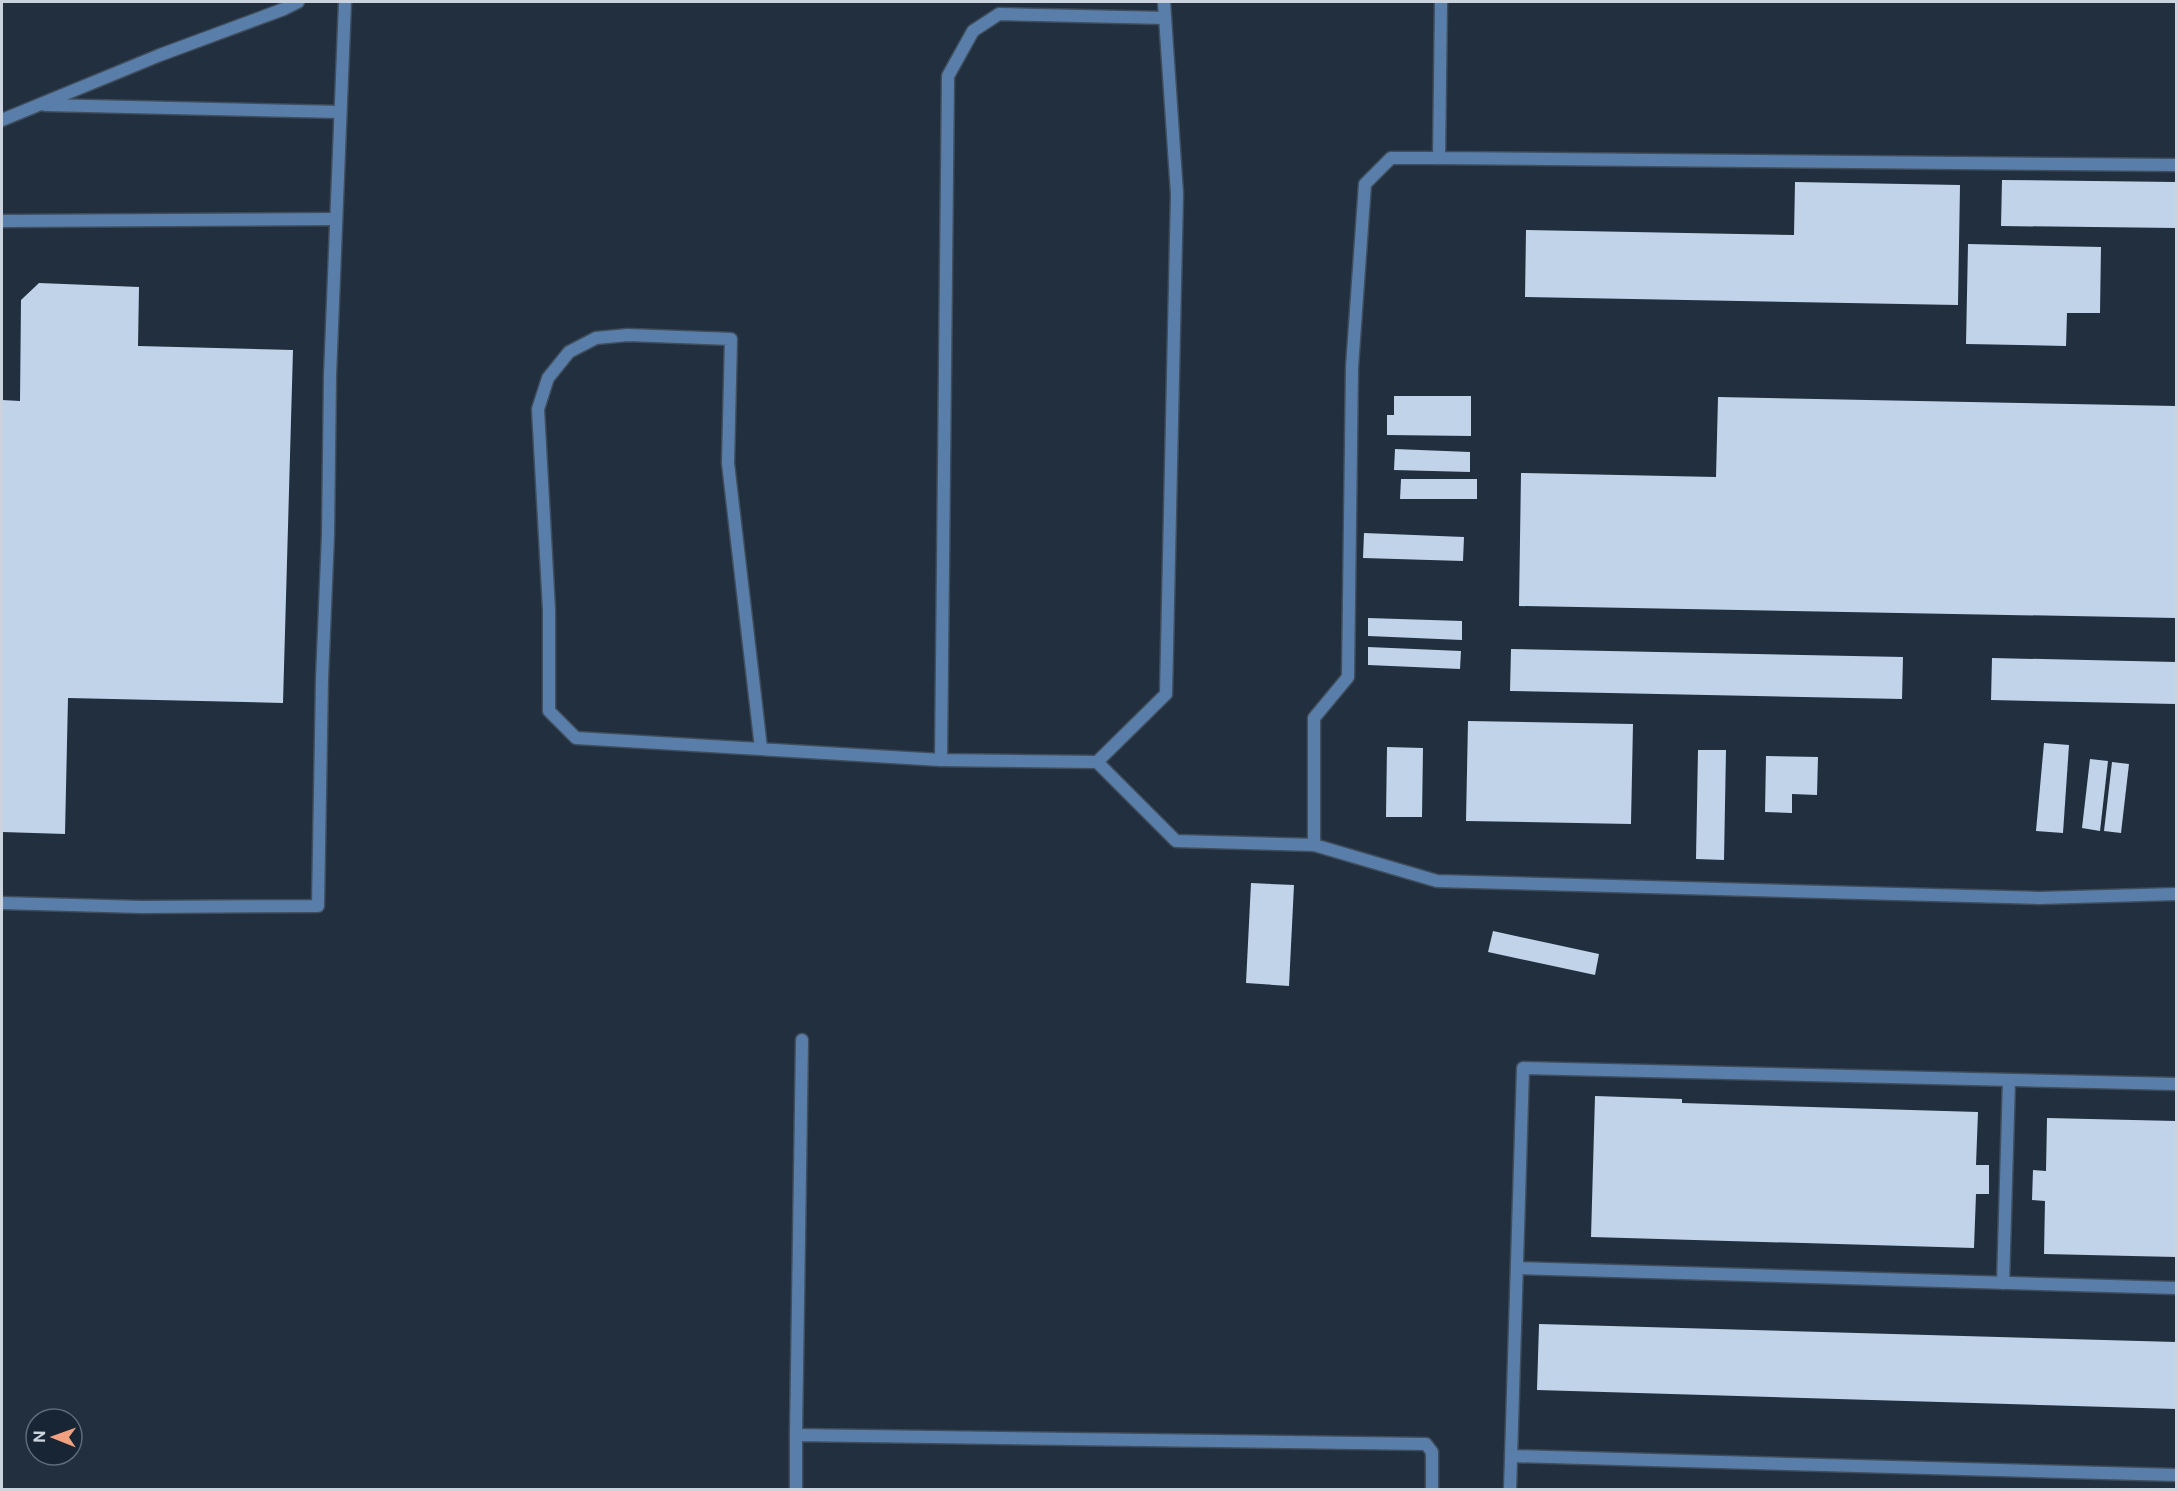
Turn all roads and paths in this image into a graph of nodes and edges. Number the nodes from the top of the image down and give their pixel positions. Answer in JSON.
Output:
{"nodes":[{"id":1,"x":298,"y":2,"type":"edge"},
{"id":2,"x":345,"y":2,"type":"edge"},
{"id":3,"x":1164,"y":2,"type":"edge"},
{"id":4,"x":1441,"y":2,"type":"edge"},
{"id":5,"x":1166,"y":18,"type":"junction"},
{"id":6,"x":39,"y":104,"type":"junction"},
{"id":7,"x":340,"y":112,"type":"junction"},
{"id":8,"x":2,"y":120,"type":"edge"},
{"id":9,"x":1438,"y":158,"type":"junction"},
{"id":10,"x":2176,"y":165,"type":"edge"},
{"id":11,"x":336,"y":219,"type":"junction"},
{"id":12,"x":2,"y":221,"type":"edge"},
{"id":13,"x":761,"y":748,"type":"junction"},
{"id":14,"x":941,"y":759,"type":"junction"},
{"id":15,"x":1097,"y":762,"type":"junction"},
{"id":16,"x":1314,"y":845,"type":"junction"},
{"id":17,"x":2176,"y":894,"type":"edge"},
{"id":18,"x":2,"y":903,"type":"edge"},
{"id":19,"x":802,"y":1040,"type":"dead end"},
{"id":20,"x":2009,"y":1080,"type":"junction"},
{"id":21,"x":2176,"y":1084,"type":"edge"},
{"id":22,"x":1516,"y":1269,"type":"junction"},
{"id":23,"x":2003,"y":1283,"type":"junction"},
{"id":24,"x":2176,"y":1288,"type":"edge"},
{"id":25,"x":796,"y":1435,"type":"junction"},
{"id":26,"x":1511,"y":1456,"type":"junction"},
{"id":27,"x":2176,"y":1475,"type":"edge"},
{"id":28,"x":796,"y":1490,"type":"edge"},
{"id":29,"x":1432,"y":1490,"type":"edge"},
{"id":30,"x":1510,"y":1490,"type":"edge"}],
"edges":[{"from":1,"to":6,"type":"lane"},
{"from":2,"to":7,"type":"lane"},
{"from":3,"to":5,"type":"lane"},
{"from":4,"to":9,"type":"lane"},
{"from":5,"to":14,"type":"lane"},
{"from":5,"to":15,"type":"lane"},
{"from":6,"to":7,"type":"lane"},
{"from":6,"to":8,"type":"lane"},
{"from":7,"to":11,"type":"lane"},
{"from":9,"to":10,"type":"lane"},
{"from":9,"to":16,"type":"lane"},
{"from":11,"to":12,"type":"lane"},
{"from":11,"to":18,"type":"lane"},
{"from":13,"to":13,"type":"lane"},
{"from":13,"to":14,"type":"lane"},
{"from":14,"to":15,"type":"lane"},
{"from":15,"to":16,"type":"lane"},
{"from":16,"to":17,"type":"lane"},
{"from":19,"to":25,"type":"lane"},
{"from":20,"to":21,"type":"lane"},
{"from":20,"to":22,"type":"lane"},
{"from":20,"to":23,"type":"lane"},
{"from":22,"to":23,"type":"lane"},
{"from":22,"to":26,"type":"lane"},
{"from":23,"to":24,"type":"lane"},
{"from":25,"to":28,"type":"lane"},
{"from":25,"to":29,"type":"lane"},
{"from":26,"to":27,"type":"lane"},
{"from":26,"to":30,"type":"lane"}]}
